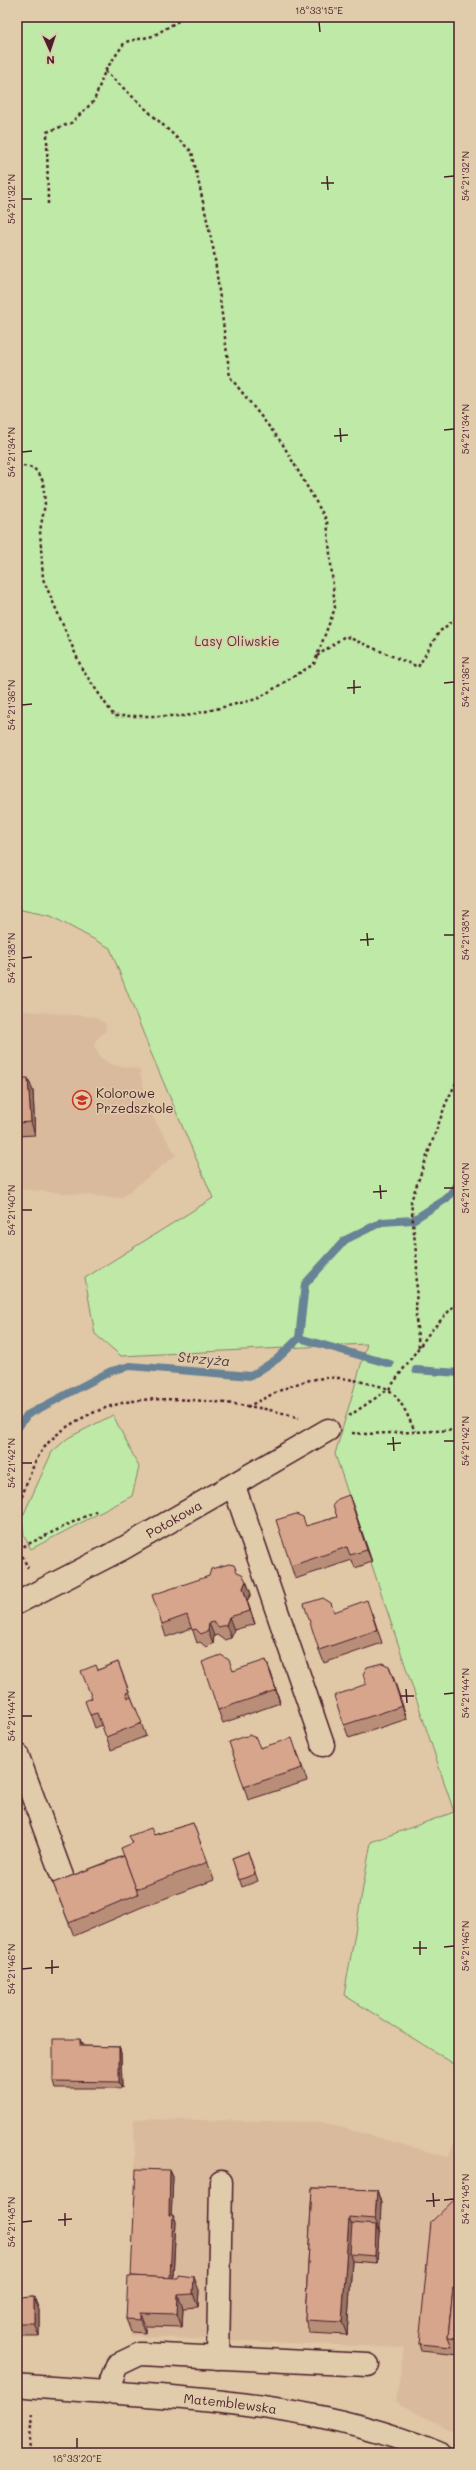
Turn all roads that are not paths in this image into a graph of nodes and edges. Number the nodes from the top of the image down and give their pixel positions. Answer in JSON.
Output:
{"nodes":[{"id":1,"x":328,"y":1430,"type":"road end"},
{"id":2,"x":234,"y":1486,"type":"junction"},
{"id":3,"x":17,"y":1603,"type":"edge"},
{"id":4,"x":323,"y":1745,"type":"dead end"},
{"id":5,"x":17,"y":1754,"type":"edge"},
{"id":6,"x":62,"y":1876,"type":"dead end"},
{"id":7,"x":221,"y":2182,"type":"dead end"},
{"id":8,"x":218,"y":2358,"type":"junction"},
{"id":9,"x":368,"y":2366,"type":"dead end"},
{"id":10,"x":17,"y":2385,"type":"edge"},
{"id":11,"x":106,"y":2393,"type":"junction"},
{"id":12,"x":438,"y":2453,"type":"edge"}],
"edges":[{"from":1,"to":2,"type":"street","name":"Potokowa"},
{"from":2,"to":3,"type":"street","name":"Potokowa"},
{"from":2,"to":4,"type":"street"},
{"from":5,"to":6,"type":"street"},
{"from":7,"to":8,"type":"street"},
{"from":8,"to":9,"type":"street"},
{"from":8,"to":11,"type":"street"},
{"from":10,"to":11,"type":"street","name":"Matemblewska"},
{"from":11,"to":12,"type":"street","name":"Matemblewska"}]}
